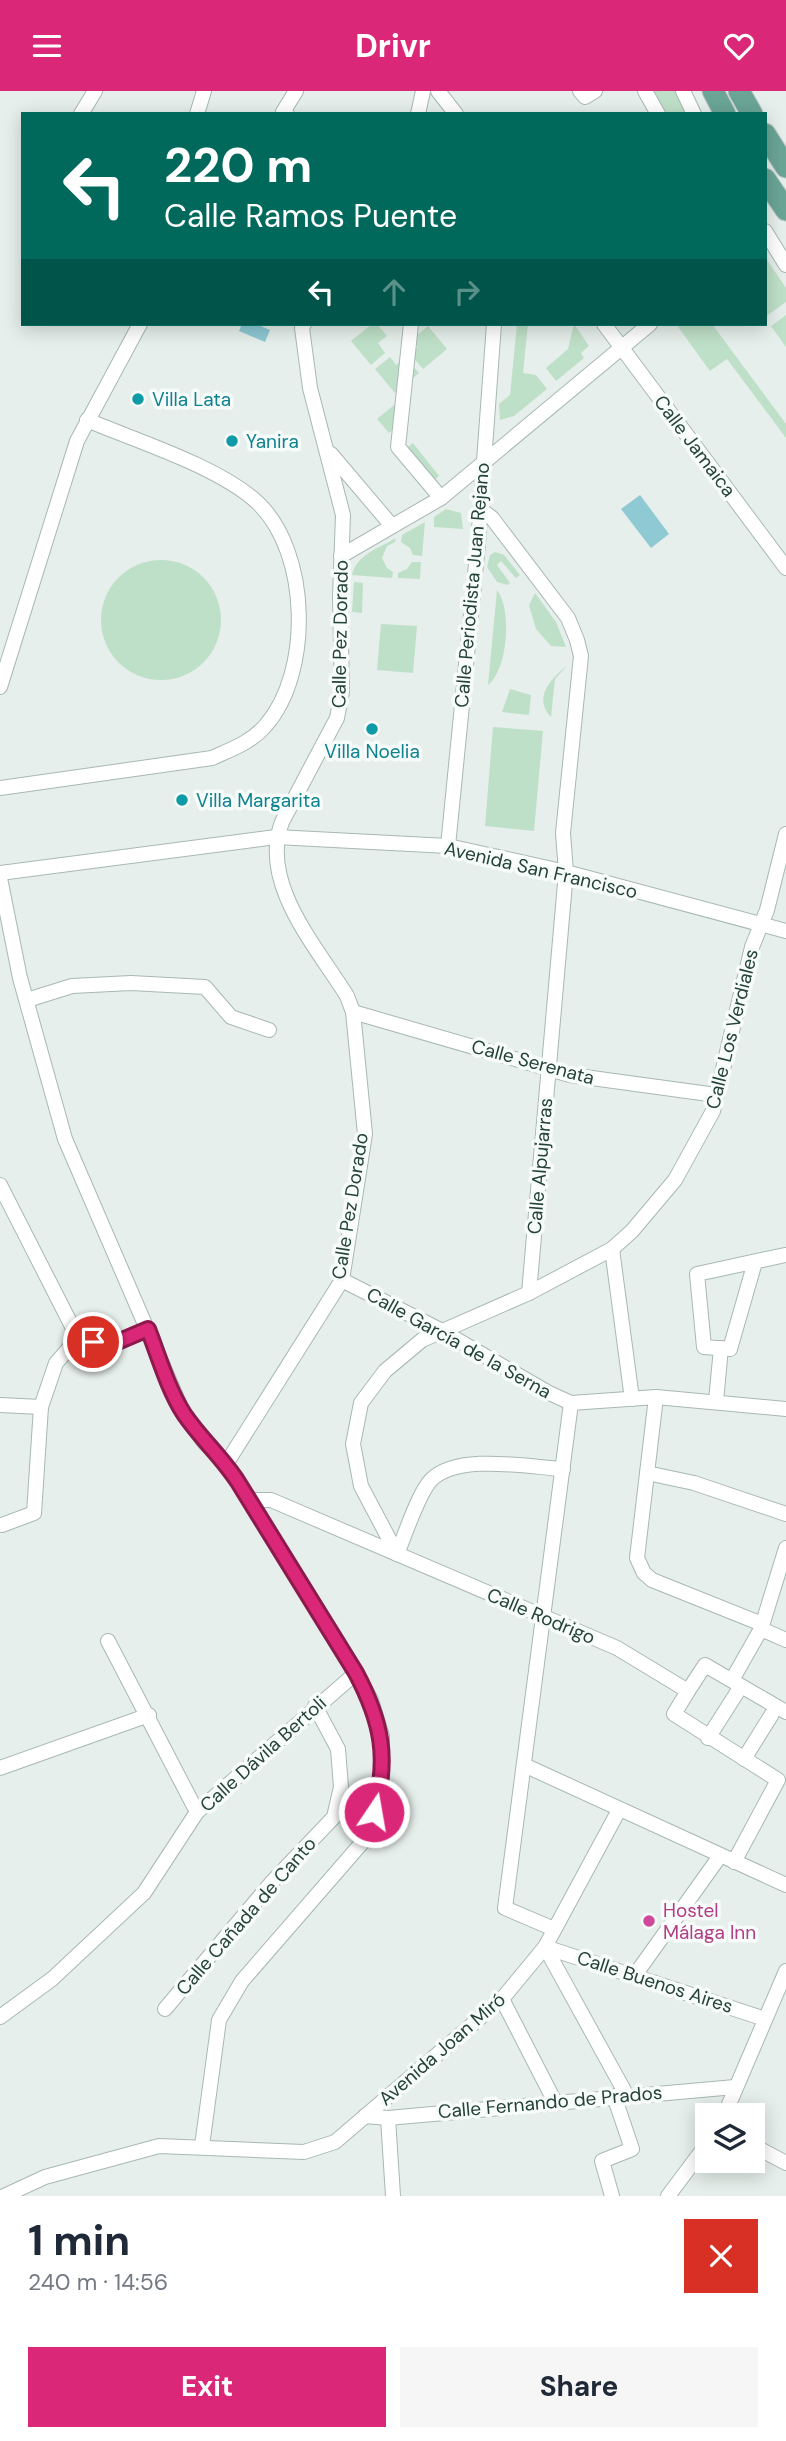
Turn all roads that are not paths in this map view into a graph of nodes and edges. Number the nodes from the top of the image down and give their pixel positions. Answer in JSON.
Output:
{"nodes":[{"id":1,"x":95,"y":91,"type":"edge"},
{"id":2,"x":204,"y":91,"type":"edge"},
{"id":3,"x":296,"y":91,"type":"edge"},
{"id":4,"x":423,"y":91,"type":"edge"},
{"id":5,"x":438,"y":91,"type":"edge"},
{"id":6,"x":580,"y":91,"type":"edge"},
{"id":7,"x":595,"y":91,"type":"edge"},
{"id":8,"x":645,"y":91,"type":"edge"},
{"id":9,"x":683,"y":91,"type":"edge"},
{"id":10,"x":713,"y":91,"type":"edge"},
{"id":11,"x":739,"y":91,"type":"edge"},
{"id":12,"x":82,"y":112,"type":"edge"},
{"id":13,"x":198,"y":112,"type":"edge"},
{"id":14,"x":283,"y":112,"type":"edge"},
{"id":15,"x":418,"y":112,"type":"edge"},
{"id":16,"x":454,"y":112,"type":"edge"},
{"id":17,"x":657,"y":112,"type":"edge"},
{"id":18,"x":693,"y":112,"type":"edge"},
{"id":19,"x":724,"y":112,"type":"edge"},
{"id":20,"x":751,"y":112,"type":"edge"},
{"id":21,"x":767,"y":137,"type":"edge"},
{"id":22,"x":786,"y":167,"type":"edge"},
{"id":23,"x":767,"y":182,"type":"edge"},
{"id":24,"x":786,"y":210,"type":"edge"},
{"id":25,"x":767,"y":234,"type":"edge"},
{"id":26,"x":786,"y":265,"type":"edge"},
{"id":27,"x":140,"y":326,"type":"edge"},
{"id":28,"x":303,"y":326,"type":"edge"},
{"id":29,"x":411,"y":326,"type":"edge"},
{"id":30,"x":494,"y":326,"type":"edge"},
{"id":31,"x":605,"y":326,"type":"edge"},
{"id":32,"x":648,"y":326,"type":"edge"},
{"id":33,"x":621,"y":348,"type":"junction"},
{"id":34,"x":87,"y":420,"type":"junction"},
{"id":35,"x":328,"y":450,"type":"junction"},
{"id":36,"x":483,"y":464,"type":"junction"},
{"id":37,"x":441,"y":498,"type":"junction"},
{"id":38,"x":480,"y":509,"type":"junction"},
{"id":39,"x":392,"y":526,"type":"junction"},
{"id":40,"x":341,"y":556,"type":"junction"},
{"id":41,"x":786,"y":568,"type":"edge"},
{"id":42,"x":0,"y":687,"type":"edge"},
{"id":43,"x":0,"y":788,"type":"edge"},
{"id":44,"x":786,"y":834,"type":"edge"},
{"id":45,"x":276,"y":837,"type":"junction"},
{"id":46,"x":448,"y":846,"type":"junction"},
{"id":47,"x":566,"y":872,"type":"junction"},
{"id":48,"x":0,"y":873,"type":"edge"},
{"id":49,"x":0,"y":878,"type":"edge"},
{"id":50,"x":762,"y":925,"type":"junction"},
{"id":51,"x":786,"y":931,"type":"edge"},
{"id":52,"x":27,"y":1000,"type":"junction"},
{"id":53,"x":353,"y":1013,"type":"junction"},
{"id":54,"x":269,"y":1030,"type":"dead end"},
{"id":55,"x":549,"y":1069,"type":"junction"},
{"id":56,"x":716,"y":1094,"type":"junction"},
{"id":57,"x":0,"y":1185,"type":"edge"},
{"id":58,"x":612,"y":1249,"type":"junction"},
{"id":59,"x":785,"y":1255,"type":"edge"},
{"id":60,"x":755,"y":1262,"type":"junction"},
{"id":61,"x":342,"y":1280,"type":"junction"},
{"id":62,"x":529,"y":1293,"type":"junction"},
{"id":63,"x":148,"y":1329,"type":"junction"},
{"id":64,"x":442,"y":1331,"type":"junction"},
{"id":65,"x":78,"y":1338,"type":"junction"},
{"id":66,"x":721,"y":1348,"type":"junction"},
{"id":67,"x":656,"y":1397,"type":"junction"},
{"id":68,"x":632,"y":1399,"type":"junction"},
{"id":69,"x":716,"y":1401,"type":"junction"},
{"id":70,"x":571,"y":1403,"type":"junction"},
{"id":71,"x":0,"y":1405,"type":"edge"},
{"id":72,"x":41,"y":1407,"type":"junction"},
{"id":73,"x":786,"y":1409,"type":"edge"},
{"id":74,"x":226,"y":1464,"type":"junction"},
{"id":75,"x":563,"y":1469,"type":"junction"},
{"id":76,"x":647,"y":1473,"type":"junction"},
{"id":77,"x":250,"y":1500,"type":"junction"},
{"id":78,"x":786,"y":1514,"type":"edge"},
{"id":79,"x":2,"y":1525,"type":"dead end"},
{"id":80,"x":786,"y":1548,"type":"edge"},
{"id":81,"x":397,"y":1554,"type":"junction"},
{"id":82,"x":544,"y":1619,"type":"junction"},
{"id":83,"x":762,"y":1627,"type":"junction"},
{"id":84,"x":786,"y":1640,"type":"edge"},
{"id":85,"x":108,"y":1641,"type":"dead end"},
{"id":86,"x":356,"y":1673,"type":"junction"},
{"id":87,"x":735,"y":1685,"type":"junction"},
{"id":88,"x":688,"y":1691,"type":"junction"},
{"id":89,"x":315,"y":1706,"type":"junction"},
{"id":90,"x":779,"y":1713,"type":"edge"},
{"id":91,"x":149,"y":1715,"type":"junction"},
{"id":92,"x":708,"y":1738,"type":"junction"},
{"id":93,"x":744,"y":1759,"type":"junction"},
{"id":94,"x":524,"y":1765,"type":"junction"},
{"id":95,"x":0,"y":1768,"type":"edge"},
{"id":96,"x":619,"y":1810,"type":"junction"},
{"id":97,"x":197,"y":1811,"type":"junction"},
{"id":98,"x":720,"y":1856,"type":"junction"},
{"id":99,"x":734,"y":1862,"type":"junction"},
{"id":100,"x":786,"y":1885,"type":"edge"},
{"id":101,"x":554,"y":1929,"type":"junction"},
{"id":102,"x":545,"y":1947,"type":"junction"},
{"id":103,"x":786,"y":1971,"type":"edge"},
{"id":104,"x":635,"y":1975,"type":"junction"},
{"id":105,"x":502,"y":1999,"type":"junction"},
{"id":106,"x":165,"y":2009,"type":"dead end"},
{"id":107,"x":0,"y":2017,"type":"edge"},
{"id":108,"x":765,"y":2018,"type":"junction"},
{"id":109,"x":735,"y":2087,"type":"junction"},
{"id":110,"x":620,"y":2095,"type":"junction"},
{"id":111,"x":555,"y":2102,"type":"junction"},
{"id":112,"x":729,"y":2103,"type":"edge"},
{"id":113,"x":365,"y":2116,"type":"junction"},
{"id":114,"x":388,"y":2118,"type":"junction"},
{"id":115,"x":202,"y":2147,"type":"junction"},
{"id":116,"x":765,"y":2152,"type":"edge"},
{"id":117,"x":695,"y":2160,"type":"edge"},
{"id":118,"x":786,"y":2163,"type":"edge"},
{"id":119,"x":4,"y":2196,"type":"edge"},
{"id":120,"x":393,"y":2196,"type":"edge"},
{"id":121,"x":612,"y":2196,"type":"edge"},
{"id":122,"x":668,"y":2196,"type":"edge"}],
"edges":[{"from":1,"to":12,"type":"street"},
{"from":2,"to":13,"type":"street"},
{"from":3,"to":14,"type":"street"},
{"from":4,"to":15,"type":"street"},
{"from":5,"to":16,"type":"street"},
{"from":6,"to":7,"type":"street"},
{"from":8,"to":17,"type":"street"},
{"from":9,"to":18,"type":"street"},
{"from":10,"to":19,"type":"main road"},
{"from":11,"to":20,"type":"main road"},
{"from":21,"to":22,"type":"main road"},
{"from":23,"to":24,"type":"main road"},
{"from":25,"to":26,"type":"street"},
{"from":27,"to":34,"type":"street"},
{"from":28,"to":35,"type":"street","name":"Calle Pez Dorado"},
{"from":29,"to":37,"type":"street"},
{"from":30,"to":36,"type":"street","name":"Calle Periodista Juan Rejano"},
{"from":31,"to":33,"type":"street","name":"Calle Jamaica"},
{"from":32,"to":33,"type":"street"},
{"from":33,"to":36,"type":"street"},
{"from":33,"to":41,"type":"street","name":"Calle Jamaica"},
{"from":34,"to":42,"type":"street"},
{"from":34,"to":43,"type":"street"},
{"from":35,"to":39,"type":"street","name":"Calle Pez Dorado"},
{"from":35,"to":40,"type":"street","name":"Calle Pez Dorado"},
{"from":36,"to":37,"type":"street"},
{"from":36,"to":38,"type":"street","name":"Calle Periodista Juan Rejano"},
{"from":37,"to":39,"type":"street"},
{"from":38,"to":46,"type":"street","name":"Calle Periodista Juan Rejano"},
{"from":38,"to":47,"type":"street","name":"Calle Alpujarras"},
{"from":39,"to":40,"type":"street"},
{"from":40,"to":45,"type":"street","name":"Calle Pez Dorado"},
{"from":44,"to":50,"type":"street"},
{"from":45,"to":46,"type":"street","name":"Avenida San Francisco"},
{"from":45,"to":48,"type":"street","name":"Avenida San Francisco"},
{"from":45,"to":53,"type":"street","name":"Calle Pez Dorado"},
{"from":46,"to":47,"type":"street","name":"Avenida San Francisco"},
{"from":47,"to":50,"type":"street","name":"Avenida San Francisco"},
{"from":47,"to":55,"type":"street","name":"Calle Alpujarras"},
{"from":49,"to":52,"type":"street"},
{"from":50,"to":51,"type":"street","name":"Avenida San Francisco"},
{"from":50,"to":56,"type":"street","name":"Calle Los Verdiales"},
{"from":52,"to":54,"type":"street"},
{"from":52,"to":63,"type":"street"},
{"from":53,"to":55,"type":"street","name":"Calle Serenata"},
{"from":53,"to":61,"type":"street","name":"Calle Pez Dorado"},
{"from":55,"to":56,"type":"street","name":"Calle Serenata"},
{"from":55,"to":62,"type":"street","name":"Calle Alpujarras"},
{"from":56,"to":58,"type":"street","name":"Calle Los Verdiales"},
{"from":57,"to":65,"type":"street"},
{"from":58,"to":62,"type":"street","name":"Calle Los Verdiales"},
{"from":58,"to":68,"type":"street"},
{"from":59,"to":60,"type":"street"},
{"from":60,"to":66,"type":"street"},
{"from":60,"to":66,"type":"street"},
{"from":61,"to":64,"type":"street","name":"Calle García de la Serna"},
{"from":61,"to":74,"type":"street","name":"Calle Pez Dorado"},
{"from":62,"to":64,"type":"street","name":"Calle Los Verdiales"},
{"from":63,"to":65,"type":"street"},
{"from":63,"to":74,"type":"street"},
{"from":64,"to":70,"type":"street","name":"Calle García de la Serna"},
{"from":64,"to":81,"type":"street","name":"Calle Los Verdiales"},
{"from":65,"to":72,"type":"street"},
{"from":66,"to":69,"type":"street"},
{"from":67,"to":68,"type":"street","name":"Calle García de la Serna"},
{"from":67,"to":69,"type":"street","name":"Calle García de la Serna"},
{"from":67,"to":76,"type":"street"},
{"from":68,"to":70,"type":"street","name":"Calle García de la Serna"},
{"from":69,"to":73,"type":"street","name":"Calle García de la Serna"},
{"from":70,"to":75,"type":"street"},
{"from":71,"to":72,"type":"street"},
{"from":72,"to":79,"type":"street"},
{"from":74,"to":77,"type":"street"},
{"from":75,"to":81,"type":"street"},
{"from":75,"to":82,"type":"street"},
{"from":76,"to":78,"type":"street"},
{"from":76,"to":83,"type":"street"},
{"from":77,"to":81,"type":"street","name":"Calle Rodrigo"},
{"from":77,"to":86,"type":"street"},
{"from":80,"to":83,"type":"street"},
{"from":81,"to":82,"type":"street","name":"Calle Rodrigo"},
{"from":82,"to":88,"type":"street","name":"Calle Rodrigo"},
{"from":82,"to":94,"type":"street"},
{"from":83,"to":84,"type":"street"},
{"from":83,"to":87,"type":"street"},
{"from":85,"to":91,"type":"street"},
{"from":86,"to":89,"type":"street","name":"Calle Dávila Bertoli"},
{"from":86,"to":115,"type":"street"},
{"from":87,"to":88,"type":"street"},
{"from":87,"to":90,"type":"street"},
{"from":87,"to":92,"type":"street"},
{"from":88,"to":92,"type":"street"},
{"from":89,"to":97,"type":"street","name":"Calle Dávila Bertoli"},
{"from":89,"to":106,"type":"street","name":"Calle Cañada de Canto"},
{"from":90,"to":93,"type":"street"},
{"from":91,"to":95,"type":"street"},
{"from":91,"to":97,"type":"street"},
{"from":92,"to":93,"type":"street"},
{"from":93,"to":99,"type":"street"},
{"from":94,"to":96,"type":"street"},
{"from":94,"to":101,"type":"street"},
{"from":96,"to":98,"type":"street"},
{"from":96,"to":101,"type":"street","name":"Avenida Joan Miró"},
{"from":97,"to":107,"type":"street","name":"Calle Dávila Bertoli"},
{"from":98,"to":99,"type":"street"},
{"from":98,"to":104,"type":"street"},
{"from":99,"to":100,"type":"street"},
{"from":101,"to":102,"type":"street","name":"Avenida Joan Miró"},
{"from":102,"to":104,"type":"street","name":"Calle Buenos Aires"},
{"from":102,"to":105,"type":"street","name":"Avenida Joan Miró"},
{"from":102,"to":110,"type":"street"},
{"from":103,"to":108,"type":"street"},
{"from":104,"to":108,"type":"street","name":"Calle Buenos Aires"},
{"from":105,"to":111,"type":"street"},
{"from":105,"to":113,"type":"street","name":"Avenida Joan Miró"},
{"from":108,"to":109,"type":"street"},
{"from":109,"to":110,"type":"street","name":"Calle Fernando de Prados"},
{"from":109,"to":112,"type":"street"},
{"from":110,"to":111,"type":"street","name":"Calle Fernando de Prados"},
{"from":110,"to":121,"type":"street"},
{"from":111,"to":114,"type":"street","name":"Calle Fernando de Prados"},
{"from":113,"to":114,"type":"street","name":"Calle Fernando de Prados"},
{"from":113,"to":115,"type":"street","name":"Avenida Joan Miró"},
{"from":114,"to":120,"type":"street"},
{"from":115,"to":119,"type":"street","name":"Avenida Joan Miró"},
{"from":116,"to":118,"type":"street"},
{"from":117,"to":122,"type":"street"}]}
